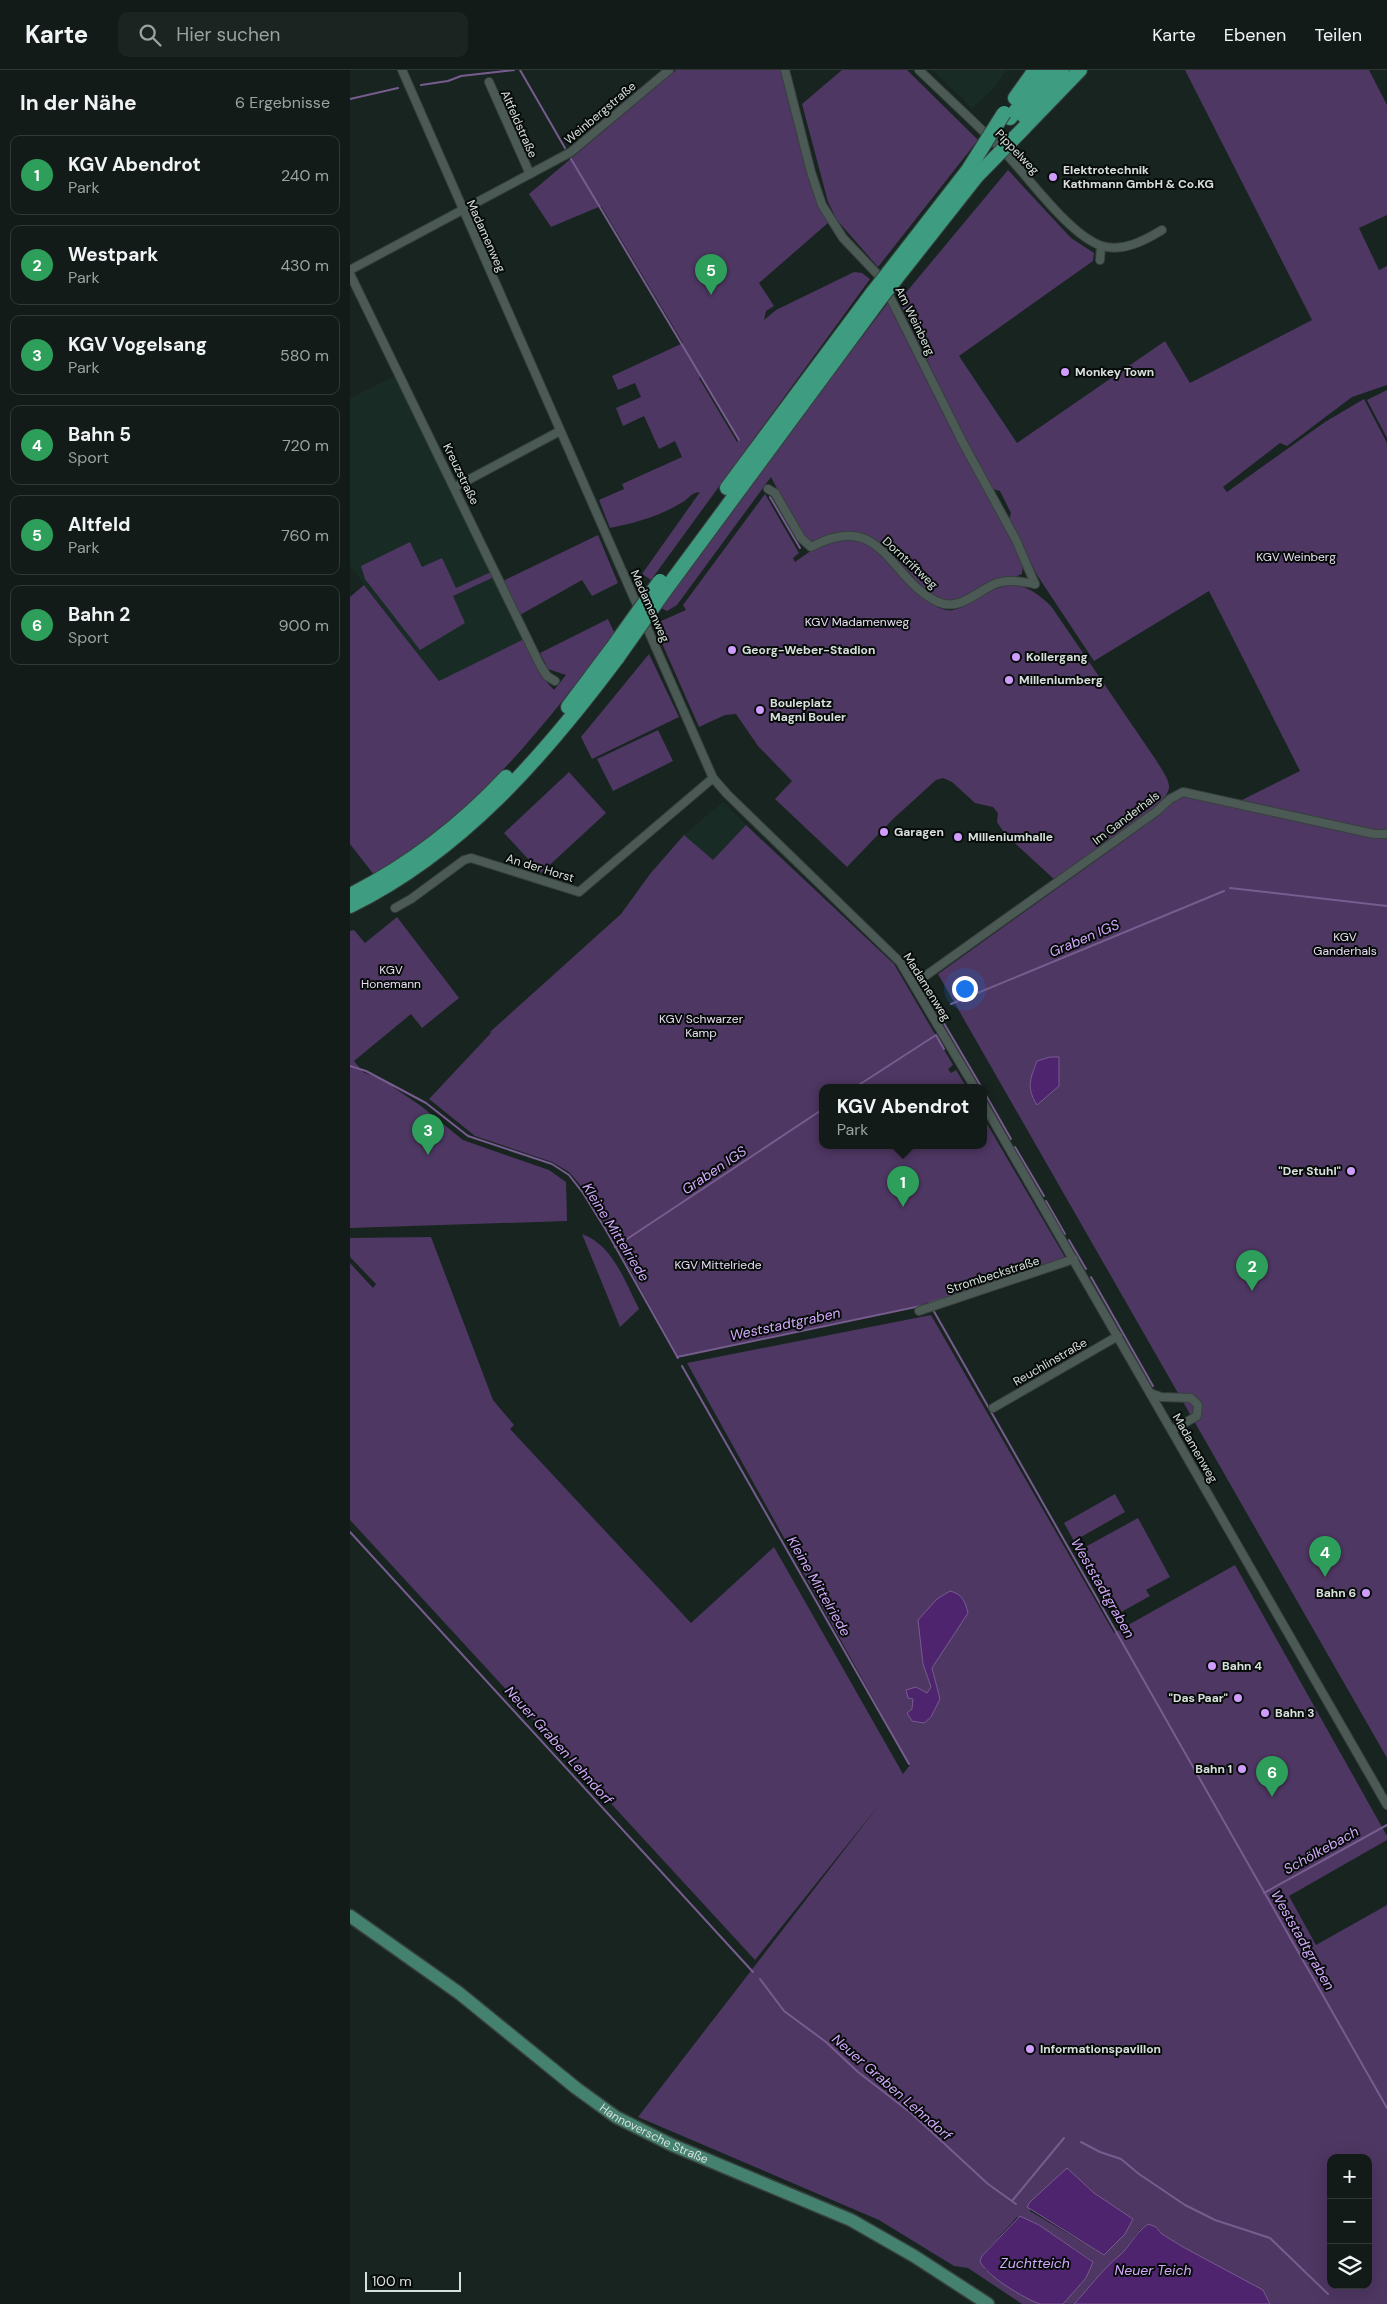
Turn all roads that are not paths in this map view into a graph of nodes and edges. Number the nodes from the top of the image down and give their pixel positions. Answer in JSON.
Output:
{"nodes":[{"id":1,"x":402,"y":70,"type":"edge"},
{"id":2,"x":669,"y":70,"type":"edge"},
{"id":3,"x":785,"y":70,"type":"edge"},
{"id":4,"x":919,"y":70,"type":"edge"},
{"id":5,"x":1035,"y":70,"type":"edge"},
{"id":6,"x":1048,"y":70,"type":"edge"},
{"id":7,"x":1062,"y":70,"type":"edge"},
{"id":8,"x":1080,"y":70,"type":"edge"},
{"id":9,"x":489,"y":82,"type":"dead end"},
{"id":10,"x":1014,"y":121,"type":"junction"},
{"id":11,"x":972,"y":173,"type":"junction"},
{"id":12,"x":530,"y":174,"type":"junction"},
{"id":13,"x":462,"y":210,"type":"junction"},
{"id":14,"x":1162,"y":230,"type":"dead end"},
{"id":15,"x":1101,"y":246,"type":"junction"},
{"id":16,"x":1100,"y":260,"type":"dead end"},
{"id":17,"x":350,"y":270,"type":"edge"},
{"id":18,"x":350,"y":274,"type":"edge"},
{"id":19,"x":560,"y":431,"type":"junction"},
{"id":20,"x":455,"y":487,"type":"junction"},
{"id":21,"x":768,"y":489,"type":"dead end"},
{"id":22,"x":1036,"y":584,"type":"joint"},
{"id":23,"x":554,"y":681,"type":"dead end"},
{"id":24,"x":714,"y":778,"type":"junction"},
{"id":25,"x":1387,"y":834,"type":"edge"},
{"id":26,"x":367,"y":892,"type":"junction"},
{"id":27,"x":350,"y":895,"type":"edge"},
{"id":28,"x":350,"y":906,"type":"edge"},
{"id":29,"x":395,"y":908,"type":"dead end"},
{"id":30,"x":914,"y":984,"type":"junction"},
{"id":31,"x":972,"y":1084,"type":"edge"},
{"id":32,"x":987,"y":1110,"type":"edge"},
{"id":33,"x":1074,"y":1259,"type":"junction"},
{"id":34,"x":919,"y":1311,"type":"dead end"},
{"id":35,"x":1118,"y":1336,"type":"junction"},
{"id":36,"x":1150,"y":1393,"type":"junction"},
{"id":37,"x":993,"y":1408,"type":"dead end"},
{"id":38,"x":1172,"y":1430,"type":"junction"},
{"id":39,"x":1387,"y":1804,"type":"edge"},
{"id":40,"x":350,"y":1916,"type":"edge"},
{"id":41,"x":988,"y":2304,"type":"edge"}],
"edges":[{"from":1,"to":13,"type":"street","name":"Madamenweg"},
{"from":2,"to":12,"type":"street","name":"Weinbergstraße"},
{"from":3,"to":22,"type":"street","name":"Am Weinberg"},
{"from":4,"to":15,"type":"street","name":"Pippelweg"},
{"from":5,"to":10,"type":"highway"},
{"from":6,"to":10,"type":"highway"},
{"from":7,"to":10,"type":"highway"},
{"from":8,"to":10,"type":"highway"},
{"from":9,"to":12,"type":"street","name":"Altfeldstraße"},
{"from":10,"to":11,"type":"highway","bridge":true},
{"from":10,"to":11,"type":"highway","bridge":true},
{"from":11,"to":26,"type":"highway","bridge":true},
{"from":12,"to":13,"type":"street","name":"Weinbergstraße"},
{"from":13,"to":17,"type":"street","name":"Weinbergstraße"},
{"from":13,"to":19,"type":"street","name":"Madamenweg"},
{"from":14,"to":15,"type":"street"},
{"from":15,"to":16,"type":"street"},
{"from":18,"to":20,"type":"street","name":"Kreuzstraße"},
{"from":19,"to":20,"type":"street"},
{"from":19,"to":24,"type":"street","name":"Madamenweg"},
{"from":20,"to":23,"type":"street","name":"Kreuzstraße"},
{"from":21,"to":22,"type":"street","name":"Dorntriftweg"},
{"from":24,"to":29,"type":"street","name":"An der Horst"},
{"from":24,"to":30,"type":"street","name":"Madamenweg"},
{"from":25,"to":30,"type":"street","name":"Im Ganderhals"},
{"from":26,"to":27,"type":"highway"},
{"from":26,"to":28,"type":"highway"},
{"from":30,"to":31,"type":"street","name":"Madamenweg"},
{"from":32,"to":33,"type":"street","name":"Madamenweg"},
{"from":33,"to":34,"type":"street","name":"Strombeckstraße"},
{"from":33,"to":35,"type":"street","name":"Madamenweg"},
{"from":35,"to":36,"type":"street","name":"Madamenweg"},
{"from":35,"to":37,"type":"street","name":"Reuchlinstraße"},
{"from":36,"to":38,"type":"street","name":"Madamenweg"},
{"from":36,"to":38,"type":"street"},
{"from":38,"to":39,"type":"street","name":"Madamenweg"},
{"from":40,"to":41,"type":"main road","name":"Hannoversche Straße"}]}
